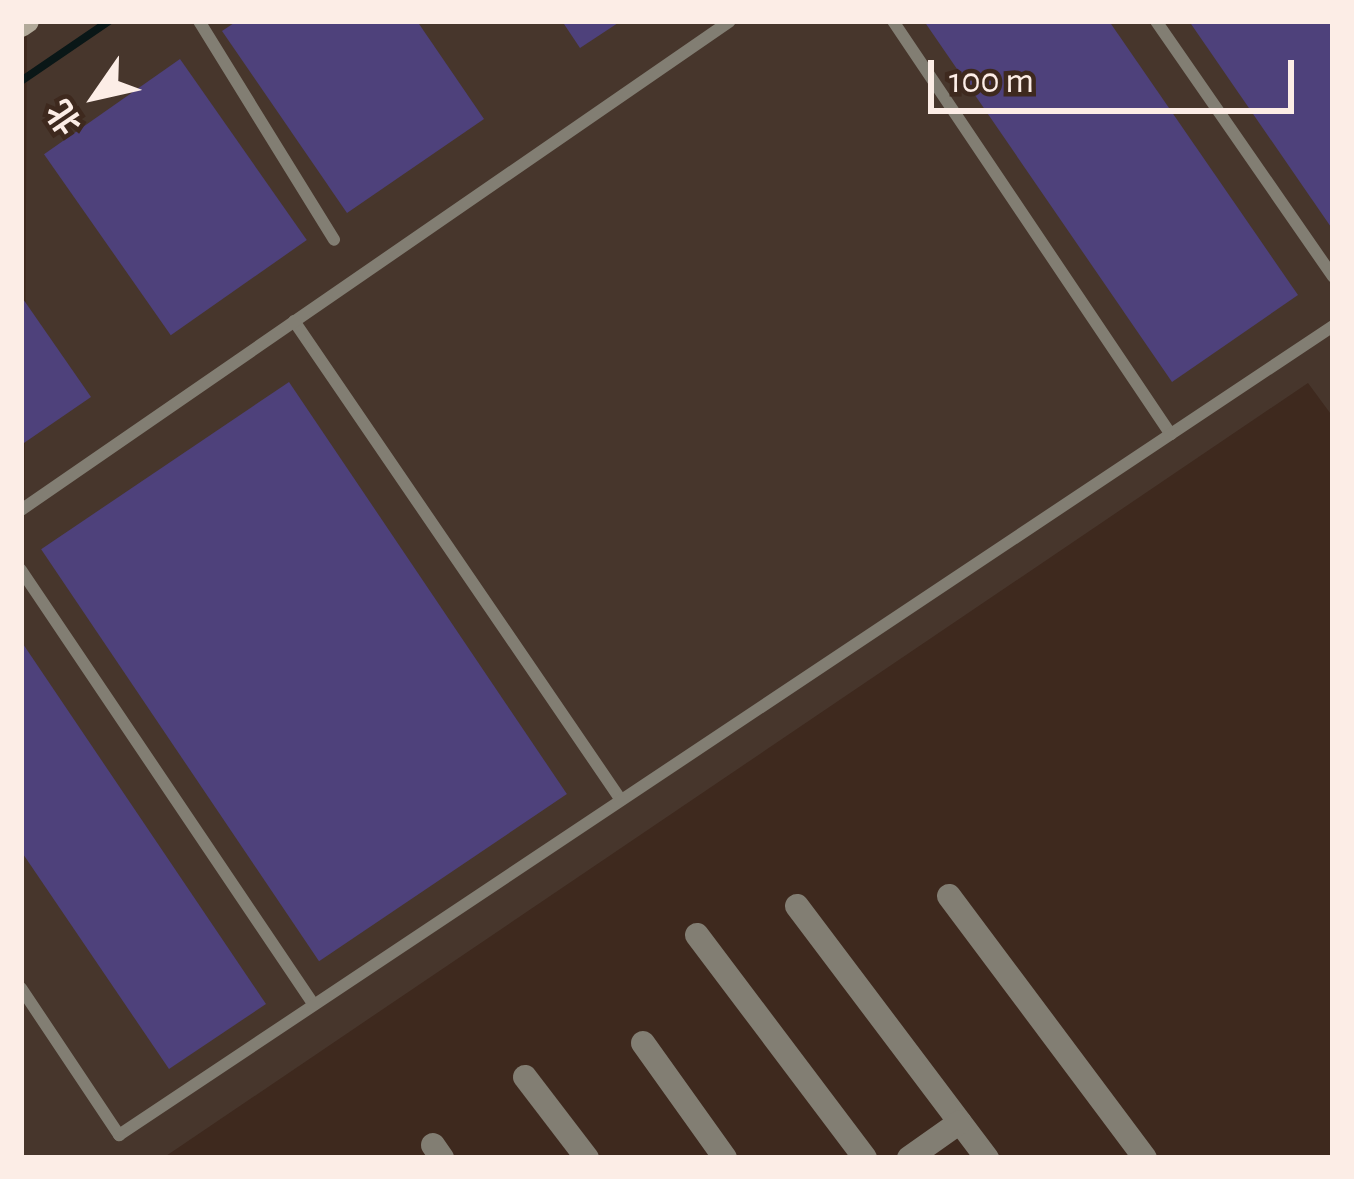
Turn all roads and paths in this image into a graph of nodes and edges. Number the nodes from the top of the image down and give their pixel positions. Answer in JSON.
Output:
{"nodes":[{"id":1,"x":199,"y":21,"type":"edge"},
{"id":2,"x":730,"y":21,"type":"edge"},
{"id":3,"x":893,"y":21,"type":"edge"},
{"id":4,"x":1156,"y":21,"type":"edge"},
{"id":5,"x":334,"y":240,"type":"dead end"},
{"id":6,"x":1333,"y":277,"type":"edge"},
{"id":7,"x":294,"y":321,"type":"junction"},
{"id":8,"x":1333,"y":326,"type":"edge"},
{"id":9,"x":1171,"y":434,"type":"junction"},
{"id":10,"x":21,"y":509,"type":"edge"},
{"id":11,"x":21,"y":570,"type":"edge"},
{"id":12,"x":621,"y":800,"type":"junction"},
{"id":13,"x":949,"y":896,"type":"dead end"},
{"id":14,"x":796,"y":906,"type":"dead end"},
{"id":15,"x":698,"y":935,"type":"dead end"},
{"id":16,"x":21,"y":988,"type":"edge"},
{"id":17,"x":314,"y":1005,"type":"junction"},
{"id":18,"x":643,"y":1043,"type":"dead end"},
{"id":19,"x":525,"y":1077,"type":"dead end"},
{"id":20,"x":960,"y":1122,"type":"junction"},
{"id":21,"x":587,"y":1158,"type":"edge"},
{"id":22,"x":725,"y":1158,"type":"edge"},
{"id":23,"x":865,"y":1158,"type":"edge"},
{"id":24,"x":910,"y":1158,"type":"edge"},
{"id":25,"x":987,"y":1158,"type":"edge"},
{"id":26,"x":1145,"y":1158,"type":"edge"}],
"edges":[{"from":1,"to":5,"type":"lane"},
{"from":2,"to":7,"type":"lane"},
{"from":3,"to":9,"type":"lane"},
{"from":4,"to":6,"type":"lane"},
{"from":7,"to":10,"type":"lane"},
{"from":7,"to":12,"type":"lane"},
{"from":8,"to":9,"type":"lane"},
{"from":9,"to":12,"type":"lane"},
{"from":11,"to":17,"type":"lane"},
{"from":12,"to":17,"type":"lane"},
{"from":13,"to":26,"type":"street"},
{"from":14,"to":20,"type":"street"},
{"from":15,"to":23,"type":"street"},
{"from":16,"to":17,"type":"lane"},
{"from":18,"to":22,"type":"street"},
{"from":19,"to":21,"type":"street"},
{"from":20,"to":24,"type":"street"},
{"from":20,"to":25,"type":"street"}]}
